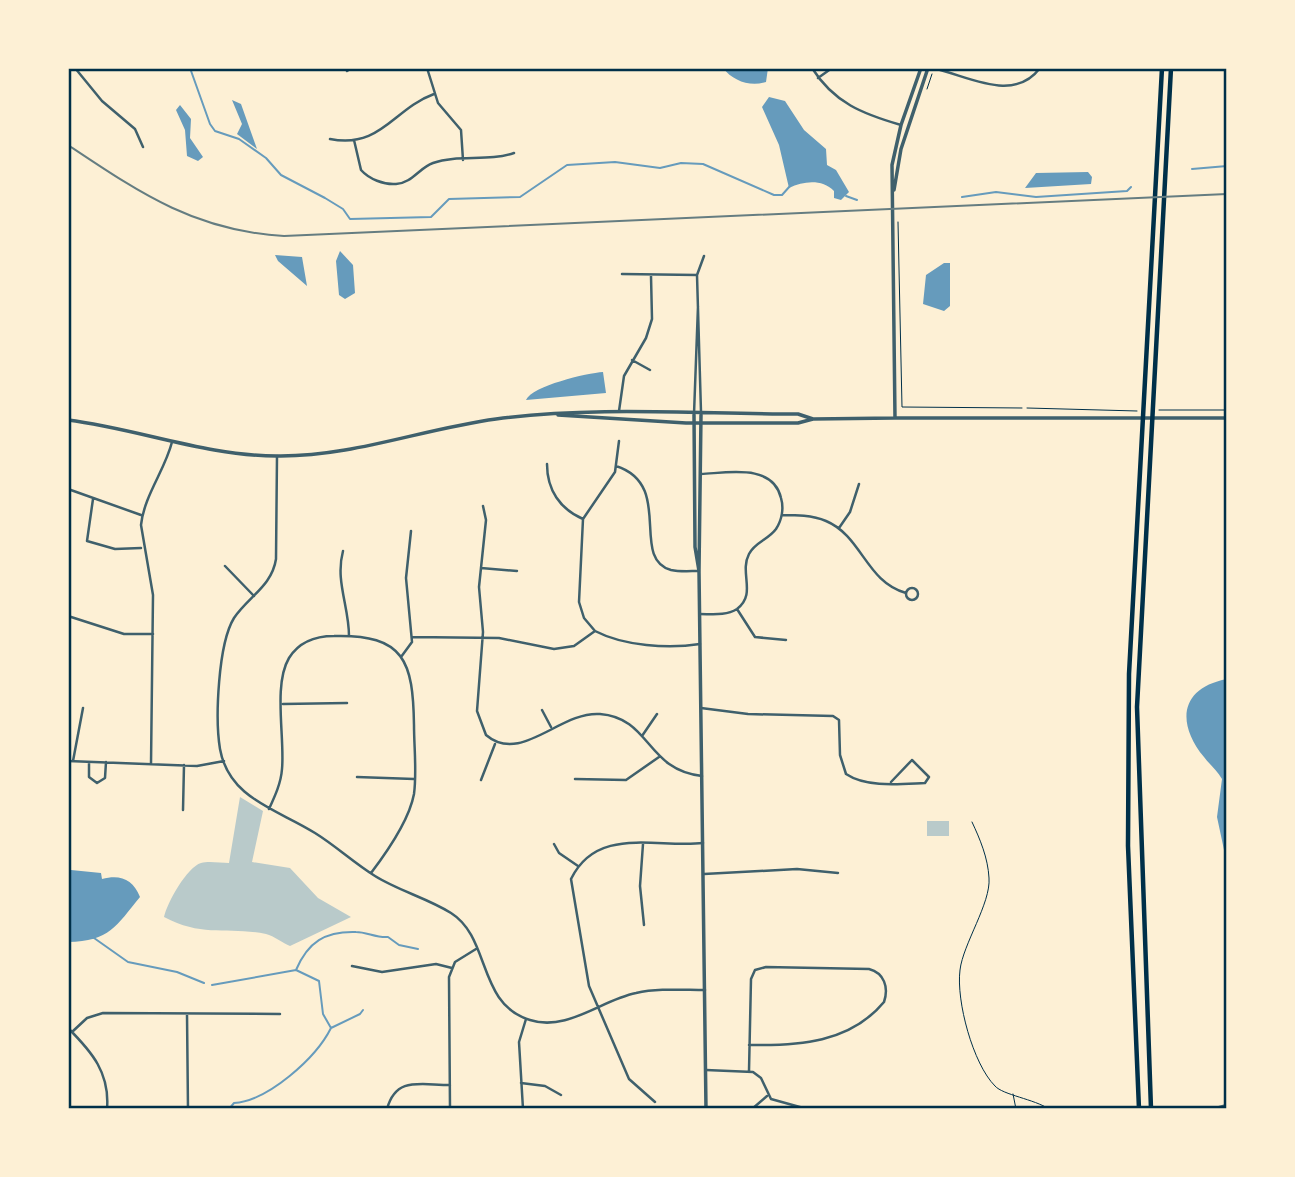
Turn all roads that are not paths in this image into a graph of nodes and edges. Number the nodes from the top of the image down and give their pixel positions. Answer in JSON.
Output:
{"nodes":[{"id":1,"x":75,"y":68,"type":"edge"},
{"id":2,"x":352,"y":68,"type":"edge"},
{"id":3,"x":427,"y":68,"type":"edge"},
{"id":4,"x":812,"y":68,"type":"edge"},
{"id":5,"x":832,"y":68,"type":"edge"},
{"id":6,"x":921,"y":68,"type":"edge"},
{"id":7,"x":1040,"y":68,"type":"edge"},
{"id":8,"x":1161,"y":68,"type":"edge"},
{"id":9,"x":1171,"y":68,"type":"edge"},
{"id":10,"x":931,"y":70,"type":"edge"},
{"id":11,"x":347,"y":71,"type":"dead end"},
{"id":12,"x":818,"y":78,"type":"junction"},
{"id":13,"x":434,"y":93,"type":"junction"},
{"id":14,"x":901,"y":125,"type":"junction"},
{"id":15,"x":330,"y":139,"type":"dead end"},
{"id":16,"x":354,"y":140,"type":"junction"},
{"id":17,"x":143,"y":147,"type":"dead end"},
{"id":18,"x":514,"y":153,"type":"dead end"},
{"id":19,"x":463,"y":160,"type":"junction"},
{"id":20,"x":893,"y":196,"type":"junction"},
{"id":21,"x":704,"y":256,"type":"dead end"},
{"id":22,"x":622,"y":274,"type":"dead end"},
{"id":23,"x":697,"y":275,"type":"junction"},
{"id":24,"x":651,"y":276,"type":"junction"},
{"id":25,"x":698,"y":306,"type":"junction"},
{"id":26,"x":632,"y":360,"type":"junction"},
{"id":27,"x":650,"y":370,"type":"dead end"},
{"id":28,"x":620,"y":411,"type":"junction"},
{"id":29,"x":694,"y":414,"type":"junction"},
{"id":30,"x":701,"y":414,"type":"junction"},
{"id":31,"x":555,"y":415,"type":"junction"},
{"id":32,"x":895,"y":418,"type":"junction"},
{"id":33,"x":1227,"y":418,"type":"edge"},
{"id":34,"x":813,"y":419,"type":"junction"},
{"id":35,"x":68,"y":421,"type":"edge"},
{"id":36,"x":693,"y":423,"type":"junction"},
{"id":37,"x":701,"y":423,"type":"junction"},
{"id":38,"x":172,"y":441,"type":"junction"},
{"id":39,"x":619,"y":441,"type":"dead end"},
{"id":40,"x":277,"y":456,"type":"junction"},
{"id":41,"x":547,"y":464,"type":"dead end"},
{"id":42,"x":616,"y":466,"type":"junction"},
{"id":43,"x":701,"y":474,"type":"junction"},
{"id":44,"x":859,"y":484,"type":"dead end"},
{"id":45,"x":68,"y":489,"type":"edge"},
{"id":46,"x":93,"y":499,"type":"junction"},
{"id":47,"x":483,"y":506,"type":"dead end"},
{"id":48,"x":142,"y":515,"type":"junction"},
{"id":49,"x":782,"y":515,"type":"junction"},
{"id":50,"x":583,"y":519,"type":"junction"},
{"id":51,"x":839,"y":528,"type":"junction"},
{"id":52,"x":411,"y":531,"type":"dead end"},
{"id":53,"x":143,"y":548,"type":"junction"},
{"id":54,"x":343,"y":551,"type":"dead end"},
{"id":55,"x":659,"y":562,"type":"junction"},
{"id":56,"x":225,"y":566,"type":"dead end"},
{"id":57,"x":481,"y":568,"type":"junction"},
{"id":58,"x":653,"y":569,"type":"dead end"},
{"id":59,"x":517,"y":571,"type":"dead end"},
{"id":60,"x":699,"y":571,"type":"junction"},
{"id":61,"x":906,"y":593,"type":"dead end"},
{"id":62,"x":254,"y":596,"type":"junction"},
{"id":63,"x":737,"y":609,"type":"junction"},
{"id":64,"x":700,"y":614,"type":"junction"},
{"id":65,"x":68,"y":616,"type":"edge"},
{"id":66,"x":594,"y":631,"type":"junction"},
{"id":67,"x":153,"y":634,"type":"junction"},
{"id":68,"x":349,"y":636,"type":"junction"},
{"id":69,"x":412,"y":637,"type":"junction"},
{"id":70,"x":482,"y":638,"type":"junction"},
{"id":71,"x":786,"y":640,"type":"dead end"},
{"id":72,"x":700,"y":644,"type":"junction"},
{"id":73,"x":401,"y":657,"type":"junction"},
{"id":74,"x":283,"y":704,"type":"junction"},
{"id":75,"x":347,"y":704,"type":"dead end"},
{"id":76,"x":83,"y":708,"type":"dead end"},
{"id":77,"x":701,"y":708,"type":"junction"},
{"id":78,"x":542,"y":710,"type":"dead end"},
{"id":79,"x":657,"y":714,"type":"dead end"},
{"id":80,"x":551,"y":727,"type":"junction"},
{"id":81,"x":642,"y":736,"type":"junction"},
{"id":82,"x":496,"y":743,"type":"junction"},
{"id":83,"x":659,"y":757,"type":"junction"},
{"id":84,"x":68,"y":761,"type":"edge"},
{"id":85,"x":74,"y":761,"type":"junction"},
{"id":86,"x":223,"y":761,"type":"junction"},
{"id":87,"x":89,"y":762,"type":"junction"},
{"id":88,"x":106,"y":762,"type":"junction"},
{"id":89,"x":151,"y":764,"type":"junction"},
{"id":90,"x":184,"y":765,"type":"junction"},
{"id":91,"x":702,"y":776,"type":"junction"},
{"id":92,"x":357,"y":777,"type":"dead end"},
{"id":93,"x":414,"y":779,"type":"junction"},
{"id":94,"x":575,"y":779,"type":"dead end"},
{"id":95,"x":481,"y":780,"type":"dead end"},
{"id":96,"x":891,"y":782,"type":"junction"},
{"id":97,"x":183,"y":810,"type":"dead end"},
{"id":98,"x":269,"y":810,"type":"junction"},
{"id":99,"x":703,"y":843,"type":"junction"},
{"id":100,"x":554,"y":844,"type":"dead end"},
{"id":101,"x":643,"y":844,"type":"junction"},
{"id":102,"x":578,"y":866,"type":"junction"},
{"id":103,"x":370,"y":873,"type":"junction"},
{"id":104,"x":838,"y":873,"type":"dead end"},
{"id":105,"x":704,"y":874,"type":"junction"},
{"id":106,"x":644,"y":925,"type":"dead end"},
{"id":107,"x":476,"y":949,"type":"junction"},
{"id":108,"x":352,"y":966,"type":"dead end"},
{"id":109,"x":452,"y":968,"type":"junction"},
{"id":110,"x":705,"y":990,"type":"junction"},
{"id":111,"x":597,"y":1006,"type":"junction"},
{"id":112,"x":187,"y":1013,"type":"junction"},
{"id":113,"x":280,"y":1014,"type":"dead end"},
{"id":114,"x":526,"y":1019,"type":"junction"},
{"id":115,"x":68,"y":1028,"type":"edge"},
{"id":116,"x":72,"y":1032,"type":"junction"},
{"id":117,"x":749,"y":1045,"type":"junction"},
{"id":118,"x":706,"y":1070,"type":"junction"},
{"id":119,"x":749,"y":1071,"type":"junction"},
{"id":120,"x":521,"y":1083,"type":"junction"},
{"id":121,"x":450,"y":1085,"type":"junction"},
{"id":122,"x":561,"y":1094,"type":"dead end"},
{"id":123,"x":767,"y":1096,"type":"junction"},
{"id":124,"x":654,"y":1102,"type":"dead end"},
{"id":125,"x":1227,"y":1105,"type":"edge"},
{"id":126,"x":107,"y":1109,"type":"edge"},
{"id":127,"x":188,"y":1109,"type":"edge"},
{"id":128,"x":387,"y":1109,"type":"edge"},
{"id":129,"x":450,"y":1109,"type":"edge"},
{"id":130,"x":523,"y":1109,"type":"edge"},
{"id":131,"x":706,"y":1109,"type":"edge"},
{"id":132,"x":752,"y":1109,"type":"edge"},
{"id":133,"x":807,"y":1109,"type":"edge"},
{"id":134,"x":1139,"y":1109,"type":"edge"},
{"id":135,"x":1150,"y":1109,"type":"edge"},
{"id":136,"x":1212,"y":1109,"type":"edge"}],
"edges":[{"from":1,"to":17,"type":"street"},
{"from":2,"to":11,"type":"street"},
{"from":3,"to":13,"type":"street"},
{"from":4,"to":12,"type":"street"},
{"from":5,"to":12,"type":"street"},
{"from":6,"to":14,"type":"street"},
{"from":7,"to":10,"type":"street"},
{"from":8,"to":134,"type":"highway"},
{"from":9,"to":135,"type":"highway"},
{"from":10,"to":20,"type":"street"},
{"from":12,"to":14,"type":"street"},
{"from":13,"to":16,"type":"street"},
{"from":13,"to":19,"type":"street"},
{"from":14,"to":20,"type":"street"},
{"from":15,"to":16,"type":"street"},
{"from":16,"to":19,"type":"street"},
{"from":18,"to":19,"type":"street"},
{"from":20,"to":32,"type":"street"},
{"from":21,"to":23,"type":"street"},
{"from":22,"to":24,"type":"street"},
{"from":23,"to":24,"type":"street"},
{"from":23,"to":25,"type":"street"},
{"from":24,"to":26,"type":"street"},
{"from":25,"to":29,"type":"street"},
{"from":25,"to":30,"type":"street"},
{"from":26,"to":27,"type":"street"},
{"from":26,"to":28,"type":"street"},
{"from":28,"to":29,"type":"street"},
{"from":28,"to":31,"type":"street"},
{"from":29,"to":30,"type":"street"},
{"from":29,"to":36,"type":"street"},
{"from":30,"to":34,"type":"street"},
{"from":30,"to":37,"type":"street"},
{"from":31,"to":36,"type":"street"},
{"from":31,"to":40,"type":"street"},
{"from":32,"to":33,"type":"street"},
{"from":32,"to":34,"type":"street"},
{"from":34,"to":37,"type":"street"},
{"from":35,"to":38,"type":"street"},
{"from":36,"to":37,"type":"street"},
{"from":36,"to":60,"type":"street"},
{"from":37,"to":43,"type":"street"},
{"from":38,"to":40,"type":"street"},
{"from":38,"to":48,"type":"street"},
{"from":39,"to":42,"type":"street"},
{"from":40,"to":62,"type":"street"},
{"from":41,"to":50,"type":"street"},
{"from":42,"to":50,"type":"street"},
{"from":42,"to":55,"type":"street"},
{"from":43,"to":49,"type":"street"},
{"from":43,"to":60,"type":"street"},
{"from":44,"to":51,"type":"street"},
{"from":45,"to":46,"type":"street"},
{"from":46,"to":48,"type":"street"},
{"from":46,"to":53,"type":"street"},
{"from":47,"to":57,"type":"street"},
{"from":48,"to":53,"type":"street"},
{"from":49,"to":51,"type":"street"},
{"from":49,"to":63,"type":"street"},
{"from":50,"to":66,"type":"street"},
{"from":51,"to":61,"type":"street"},
{"from":52,"to":69,"type":"street"},
{"from":53,"to":67,"type":"street"},
{"from":54,"to":68,"type":"street"},
{"from":55,"to":58,"type":"street"},
{"from":55,"to":60,"type":"street"},
{"from":56,"to":62,"type":"street"},
{"from":57,"to":59,"type":"street"},
{"from":57,"to":70,"type":"street"},
{"from":60,"to":64,"type":"street"},
{"from":62,"to":86,"type":"street"},
{"from":63,"to":64,"type":"street"},
{"from":63,"to":71,"type":"street"},
{"from":64,"to":72,"type":"street"},
{"from":65,"to":67,"type":"street"},
{"from":66,"to":70,"type":"street"},
{"from":66,"to":72,"type":"street"},
{"from":67,"to":89,"type":"street"},
{"from":68,"to":73,"type":"street"},
{"from":68,"to":74,"type":"street"},
{"from":69,"to":70,"type":"street"},
{"from":69,"to":73,"type":"street"},
{"from":70,"to":82,"type":"street"},
{"from":72,"to":77,"type":"street"},
{"from":73,"to":93,"type":"street"},
{"from":74,"to":75,"type":"street"},
{"from":74,"to":98,"type":"street"},
{"from":76,"to":85,"type":"street"},
{"from":77,"to":91,"type":"street"},
{"from":77,"to":96,"type":"street"},
{"from":78,"to":80,"type":"street"},
{"from":79,"to":81,"type":"street"},
{"from":80,"to":81,"type":"street"},
{"from":80,"to":82,"type":"street"},
{"from":81,"to":83,"type":"street"},
{"from":82,"to":95,"type":"street"},
{"from":83,"to":91,"type":"street"},
{"from":83,"to":94,"type":"street"},
{"from":84,"to":85,"type":"street"},
{"from":85,"to":87,"type":"street"},
{"from":86,"to":90,"type":"street"},
{"from":86,"to":98,"type":"street"},
{"from":87,"to":88,"type":"street"},
{"from":87,"to":88,"type":"street"},
{"from":88,"to":89,"type":"street"},
{"from":89,"to":90,"type":"street"},
{"from":90,"to":97,"type":"street"},
{"from":91,"to":99,"type":"street"},
{"from":92,"to":93,"type":"street"},
{"from":93,"to":103,"type":"street"},
{"from":96,"to":96,"type":"street"},
{"from":98,"to":103,"type":"street"},
{"from":99,"to":101,"type":"street"},
{"from":99,"to":105,"type":"street"},
{"from":100,"to":102,"type":"street"},
{"from":101,"to":102,"type":"street"},
{"from":101,"to":106,"type":"street"},
{"from":102,"to":111,"type":"street"},
{"from":103,"to":107,"type":"street"},
{"from":104,"to":105,"type":"street"},
{"from":105,"to":110,"type":"street"},
{"from":107,"to":109,"type":"street"},
{"from":107,"to":114,"type":"street"},
{"from":108,"to":109,"type":"street"},
{"from":109,"to":121,"type":"street"},
{"from":110,"to":111,"type":"street"},
{"from":110,"to":118,"type":"street"},
{"from":111,"to":114,"type":"street"},
{"from":111,"to":124,"type":"street"},
{"from":112,"to":113,"type":"street"},
{"from":112,"to":116,"type":"street"},
{"from":112,"to":127,"type":"street"},
{"from":114,"to":120,"type":"street"},
{"from":115,"to":116,"type":"street"},
{"from":116,"to":126,"type":"street"},
{"from":117,"to":117,"type":"street"},
{"from":117,"to":119,"type":"street"},
{"from":118,"to":119,"type":"street"},
{"from":118,"to":131,"type":"street"},
{"from":119,"to":123,"type":"street"},
{"from":120,"to":122,"type":"street"},
{"from":120,"to":130,"type":"street"},
{"from":121,"to":128,"type":"street"},
{"from":121,"to":129,"type":"street"},
{"from":123,"to":132,"type":"street"},
{"from":123,"to":133,"type":"street"},
{"from":125,"to":136,"type":"street"}]}
